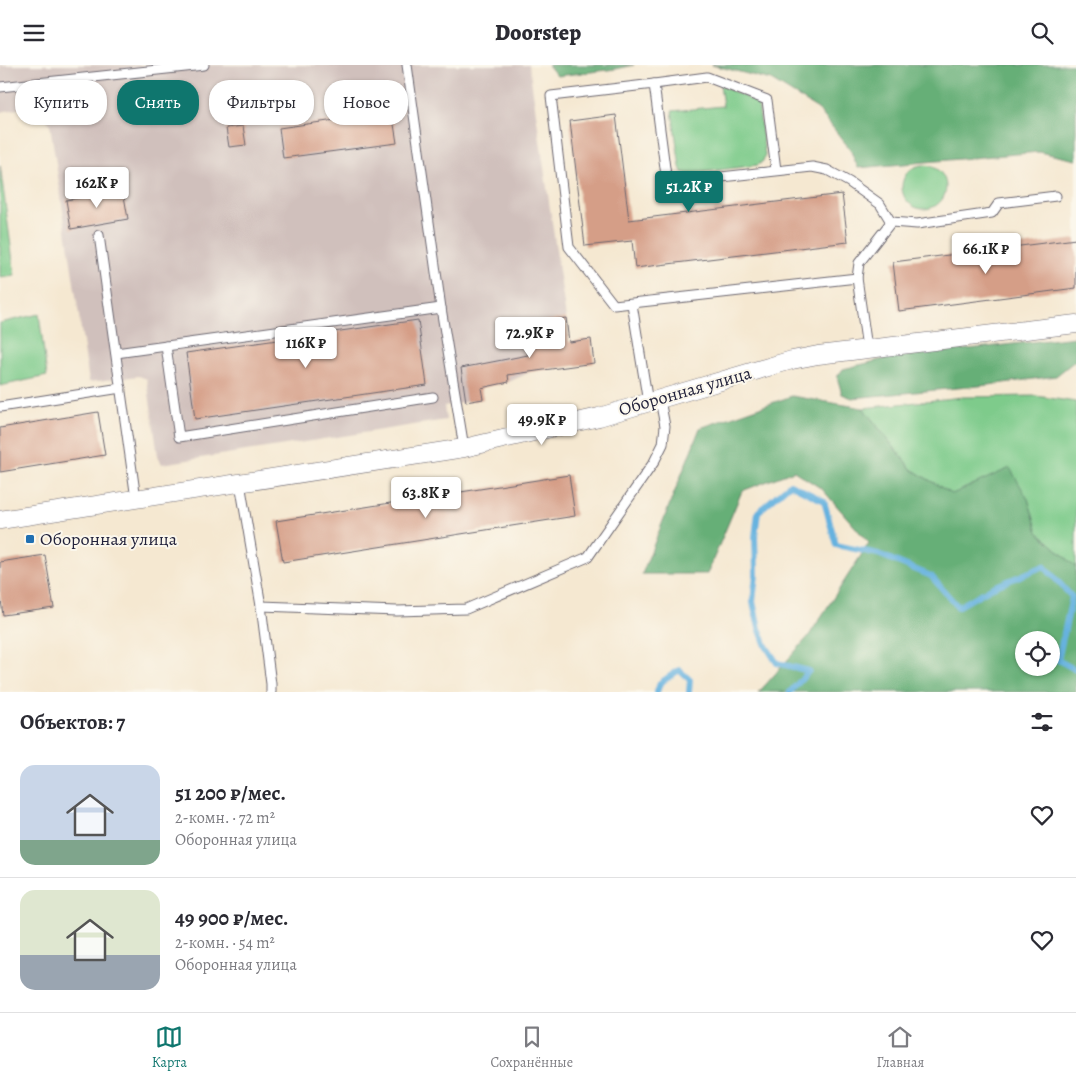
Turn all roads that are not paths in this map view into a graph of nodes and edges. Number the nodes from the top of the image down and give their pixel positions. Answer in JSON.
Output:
{"nodes":[{"id":1,"x":204,"y":65,"type":"edge"},
{"id":2,"x":407,"y":65,"type":"edge"},
{"id":3,"x":654,"y":84,"type":"junction"},
{"id":4,"x":0,"y":87,"type":"edge"},
{"id":5,"x":776,"y":170,"type":"junction"},
{"id":6,"x":1056,"y":196,"type":"dead end"},
{"id":7,"x":891,"y":222,"type":"junction"},
{"id":8,"x":99,"y":235,"type":"dead end"},
{"id":9,"x":856,"y":278,"type":"junction"},
{"id":10,"x":632,"y":303,"type":"junction"},
{"id":11,"x":442,"y":308,"type":"junction"},
{"id":12,"x":1076,"y":324,"type":"edge"},
{"id":13,"x":166,"y":346,"type":"junction"},
{"id":14,"x":866,"y":349,"type":"junction"},
{"id":15,"x":116,"y":353,"type":"junction"},
{"id":16,"x":121,"y":388,"type":"junction"},
{"id":17,"x":433,"y":397,"type":"dead end"},
{"id":18,"x":654,"y":401,"type":"junction"},
{"id":19,"x":0,"y":407,"type":"edge"},
{"id":20,"x":464,"y":448,"type":"junction"},
{"id":21,"x":240,"y":483,"type":"junction"},
{"id":22,"x":136,"y":499,"type":"junction"},
{"id":23,"x":0,"y":520,"type":"edge"},
{"id":24,"x":261,"y":606,"type":"junction"},
{"id":25,"x":271,"y":692,"type":"edge"}],
"edges":[{"from":1,"to":4,"type":"lane"},
{"from":2,"to":11,"type":"lane"},
{"from":3,"to":5,"type":"lane"},
{"from":3,"to":5,"type":"lane"},
{"from":3,"to":10,"type":"lane"},
{"from":5,"to":7,"type":"lane"},
{"from":6,"to":7,"type":"lane"},
{"from":7,"to":9,"type":"lane"},
{"from":8,"to":15,"type":"lane"},
{"from":9,"to":10,"type":"lane"},
{"from":9,"to":14,"type":"lane"},
{"from":10,"to":18,"type":"lane"},
{"from":11,"to":13,"type":"lane"},
{"from":11,"to":20,"type":"lane"},
{"from":12,"to":14,"type":"street","name":"Оборонная улица"},
{"from":13,"to":15,"type":"lane"},
{"from":13,"to":17,"type":"lane"},
{"from":14,"to":18,"type":"street","name":"Оборонная улица"},
{"from":15,"to":16,"type":"lane"},
{"from":16,"to":19,"type":"lane"},
{"from":16,"to":22,"type":"lane"},
{"from":18,"to":20,"type":"street","name":"Оборонная улица"},
{"from":18,"to":24,"type":"lane"},
{"from":20,"to":21,"type":"street","name":"Оборонная улица"},
{"from":21,"to":22,"type":"street","name":"Оборонная улица"},
{"from":21,"to":24,"type":"lane"},
{"from":22,"to":23,"type":"street","name":"Оборонная улица"},
{"from":24,"to":25,"type":"lane"}]}
